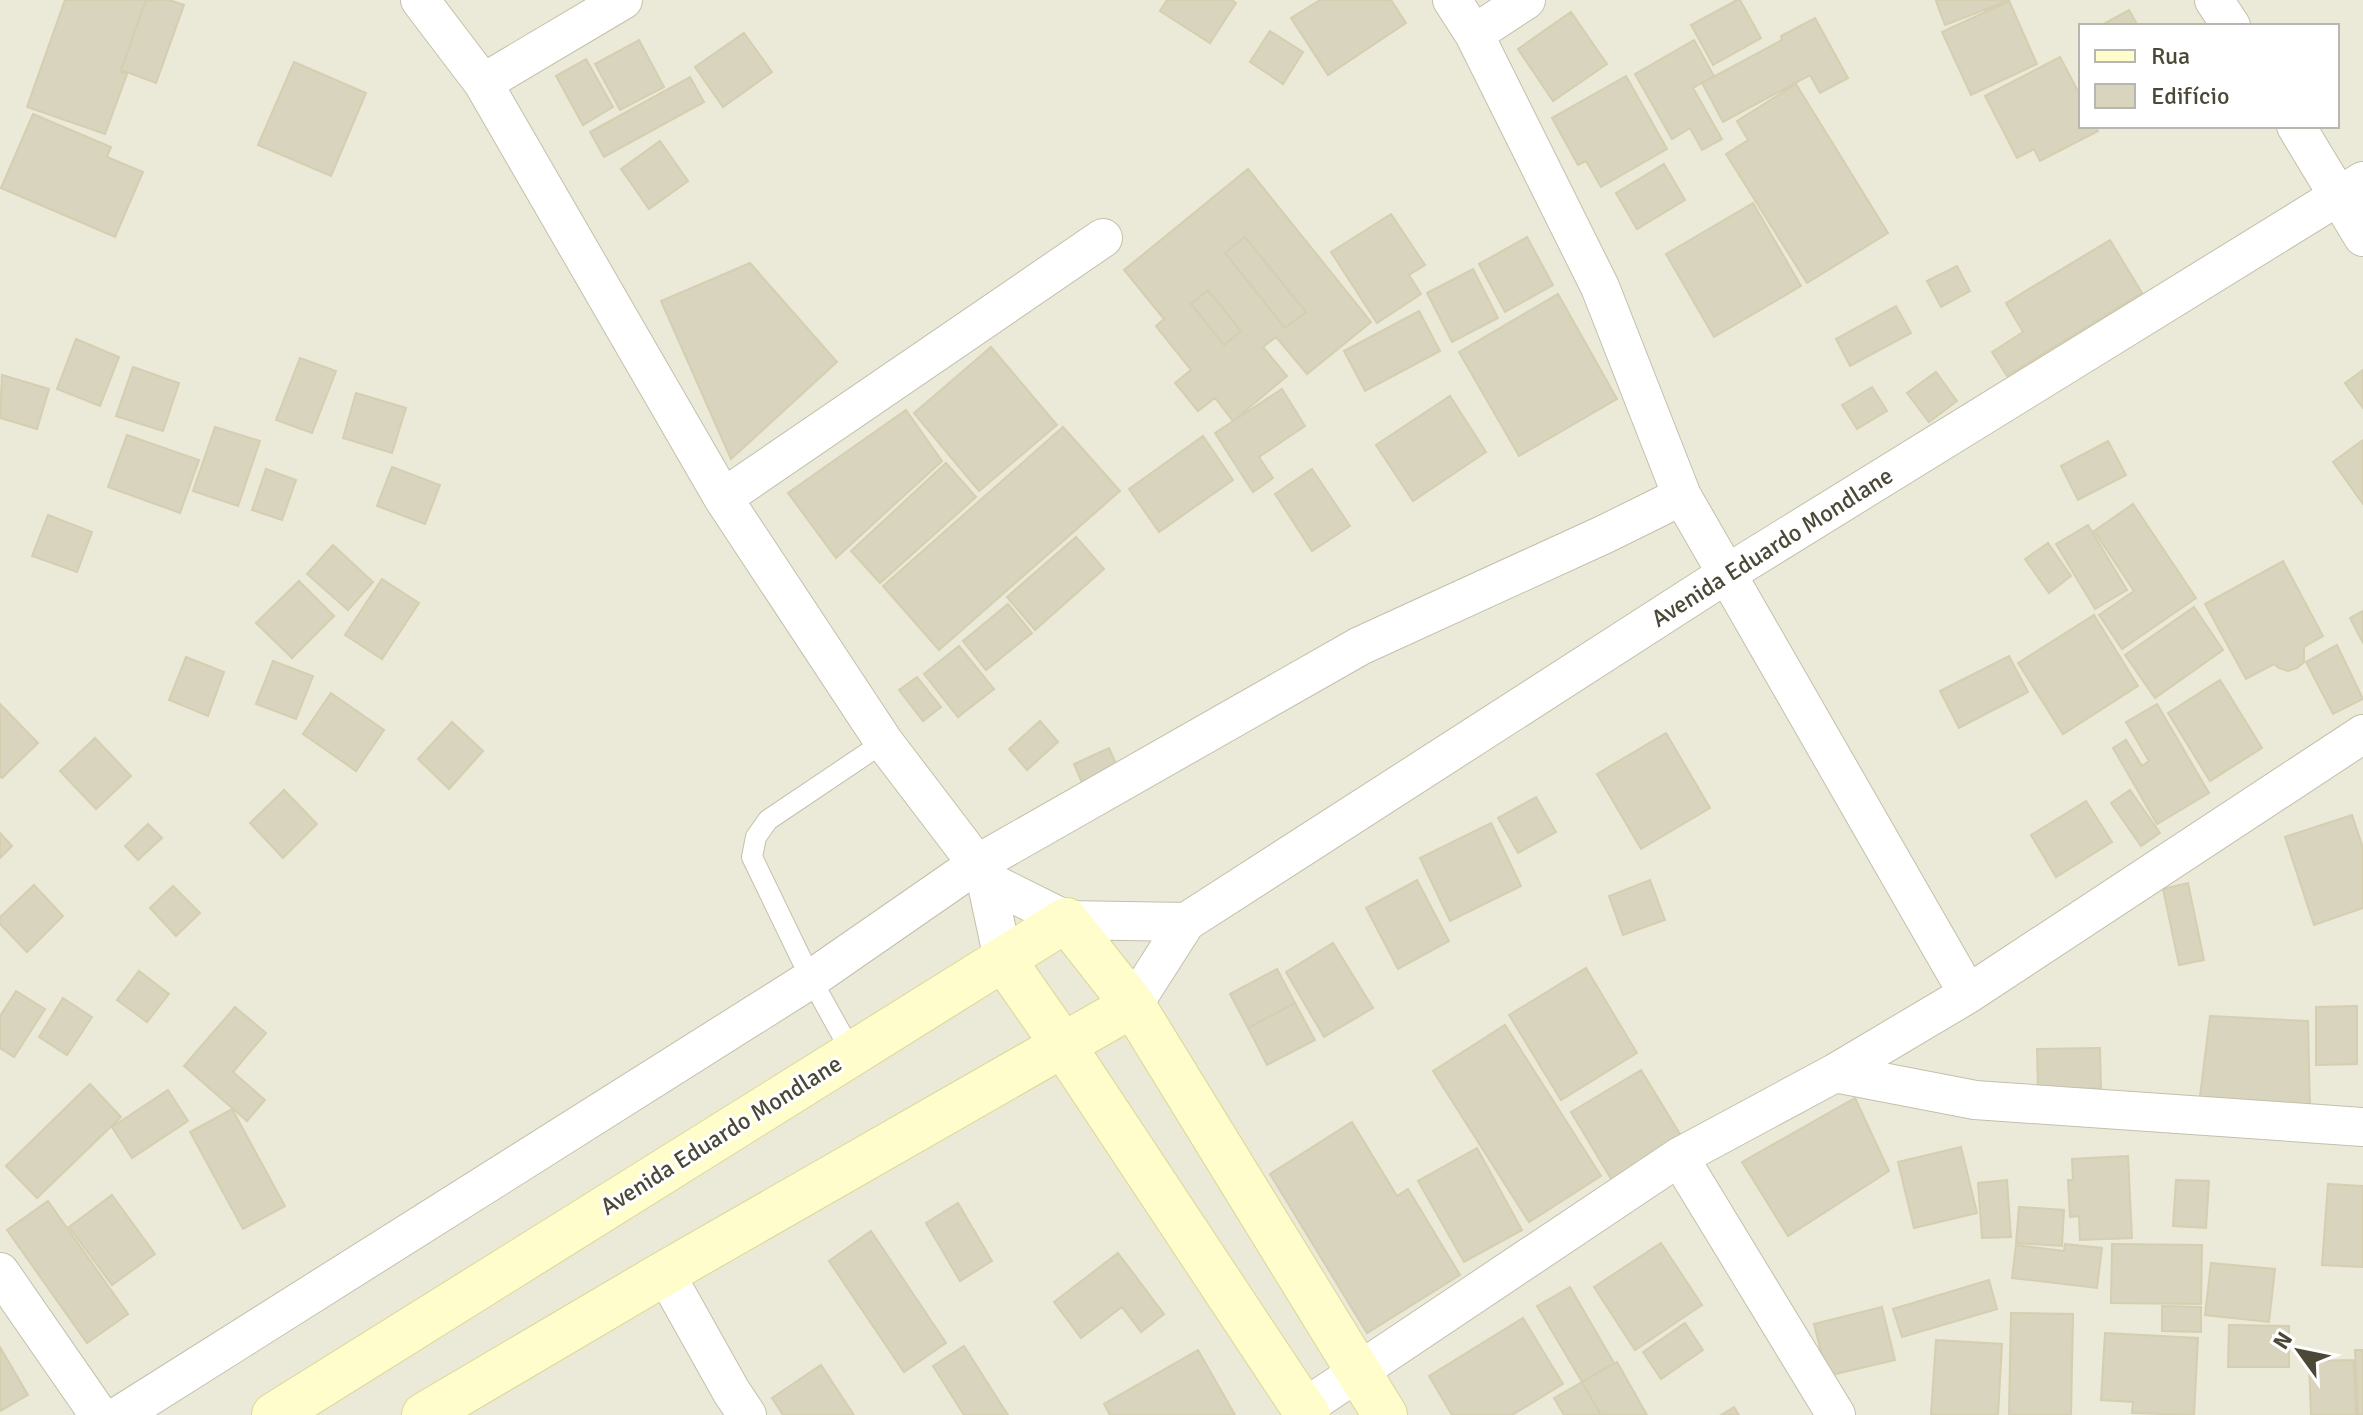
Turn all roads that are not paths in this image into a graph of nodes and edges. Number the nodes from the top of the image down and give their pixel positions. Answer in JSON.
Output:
{"nodes":[{"id":1,"x":420,"y":0,"type":"edge"},
{"id":2,"x":623,"y":0,"type":"edge"},
{"id":3,"x":1452,"y":0,"type":"edge"},
{"id":4,"x":1526,"y":0,"type":"edge"},
{"id":5,"x":2214,"y":0,"type":"edge"},
{"id":6,"x":2230,"y":24,"type":"edge"},
{"id":7,"x":1474,"y":34,"type":"junction"},
{"id":8,"x":483,"y":83,"type":"junction"},
{"id":9,"x":2298,"y":128,"type":"edge"},
{"id":10,"x":2351,"y":188,"type":"edge"},
{"id":11,"x":2363,"y":237,"type":"edge"},
{"id":12,"x":1103,"y":238,"type":"dead end"},
{"id":13,"x":1682,"y":496,"type":"junction"},
{"id":14,"x":723,"y":498,"type":"junction"},
{"id":15,"x":1728,"y":573,"type":"junction"},
{"id":16,"x":2363,"y":734,"type":"edge"},
{"id":17,"x":884,"y":742,"type":"junction"},
{"id":18,"x":981,"y":872,"type":"junction"},
{"id":19,"x":1066,"y":920,"type":"junction"},
{"id":20,"x":1186,"y":922,"type":"junction"},
{"id":21,"x":1003,"y":959,"type":"junction"},
{"id":22,"x":811,"y":979,"type":"junction"},
{"id":23,"x":1968,"y":994,"type":"junction"},
{"id":24,"x":1133,"y":1005,"type":"junction"},
{"id":25,"x":1063,"y":1045,"type":"junction"},
{"id":26,"x":852,"y":1053,"type":"junction"},
{"id":27,"x":1835,"y":1073,"type":"junction"},
{"id":28,"x":2363,"y":1127,"type":"edge"},
{"id":29,"x":1679,"y":1157,"type":"junction"},
{"id":30,"x":0,"y":1272,"type":"edge"},
{"id":31,"x":665,"y":1273,"type":"junction"},
{"id":32,"x":1358,"y":1370,"type":"junction"},
{"id":33,"x":1306,"y":1411,"type":"edge"},
{"id":34,"x":99,"y":1415,"type":"edge"},
{"id":35,"x":120,"y":1415,"type":"edge"},
{"id":36,"x":274,"y":1415,"type":"edge"},
{"id":37,"x":424,"y":1415,"type":"edge"},
{"id":38,"x":747,"y":1415,"type":"edge"},
{"id":39,"x":1385,"y":1415,"type":"edge"},
{"id":40,"x":1836,"y":1415,"type":"edge"}],
"edges":[{"from":1,"to":8,"type":"street"},
{"from":2,"to":8,"type":"street"},
{"from":3,"to":7,"type":"street"},
{"from":4,"to":7,"type":"street"},
{"from":5,"to":6,"type":"street"},
{"from":7,"to":13,"type":"street"},
{"from":8,"to":14,"type":"street"},
{"from":9,"to":10,"type":"street"},
{"from":10,"to":11,"type":"street"},
{"from":10,"to":15,"type":"street","name":"Avenida Eduardo Mondlane"},
{"from":12,"to":14,"type":"street"},
{"from":13,"to":15,"type":"street"},
{"from":13,"to":18,"type":"street"},
{"from":14,"to":17,"type":"street"},
{"from":15,"to":20,"type":"street","name":"Avenida Eduardo Mondlane"},
{"from":15,"to":23,"type":"street"},
{"from":16,"to":23,"type":"street"},
{"from":17,"to":18,"type":"street"},
{"from":17,"to":22,"type":"lane"},
{"from":18,"to":19,"type":"street"},
{"from":18,"to":21,"type":"street"},
{"from":18,"to":22,"type":"street"},
{"from":19,"to":20,"type":"street"},
{"from":19,"to":21,"type":"main road","name":"Avenida Eduardo Mondlane"},
{"from":19,"to":24,"type":"main road"},
{"from":20,"to":24,"type":"street","name":"Avenida Eduardo Mondlane"},
{"from":21,"to":25,"type":"main road"},
{"from":21,"to":26,"type":"main road","name":"Avenida Eduardo Mondlane"},
{"from":22,"to":26,"type":"lane"},
{"from":22,"to":35,"type":"street"},
{"from":23,"to":27,"type":"street"},
{"from":24,"to":25,"type":"main road","name":"Avenida Eduardo Mondlane"},
{"from":24,"to":32,"type":"main road"},
{"from":25,"to":31,"type":"main road","name":"Avenida Eduardo Mondlane"},
{"from":25,"to":33,"type":"main road"},
{"from":26,"to":36,"type":"main road","name":"Avenida Eduardo Mondlane"},
{"from":27,"to":28,"type":"street"},
{"from":27,"to":29,"type":"street"},
{"from":29,"to":32,"type":"street"},
{"from":29,"to":40,"type":"street"},
{"from":30,"to":34,"type":"street"},
{"from":31,"to":37,"type":"main road","name":"Avenida Eduardo Mondlane"},
{"from":31,"to":38,"type":"street"},
{"from":32,"to":33,"type":"street"},
{"from":32,"to":39,"type":"main road"}]}
